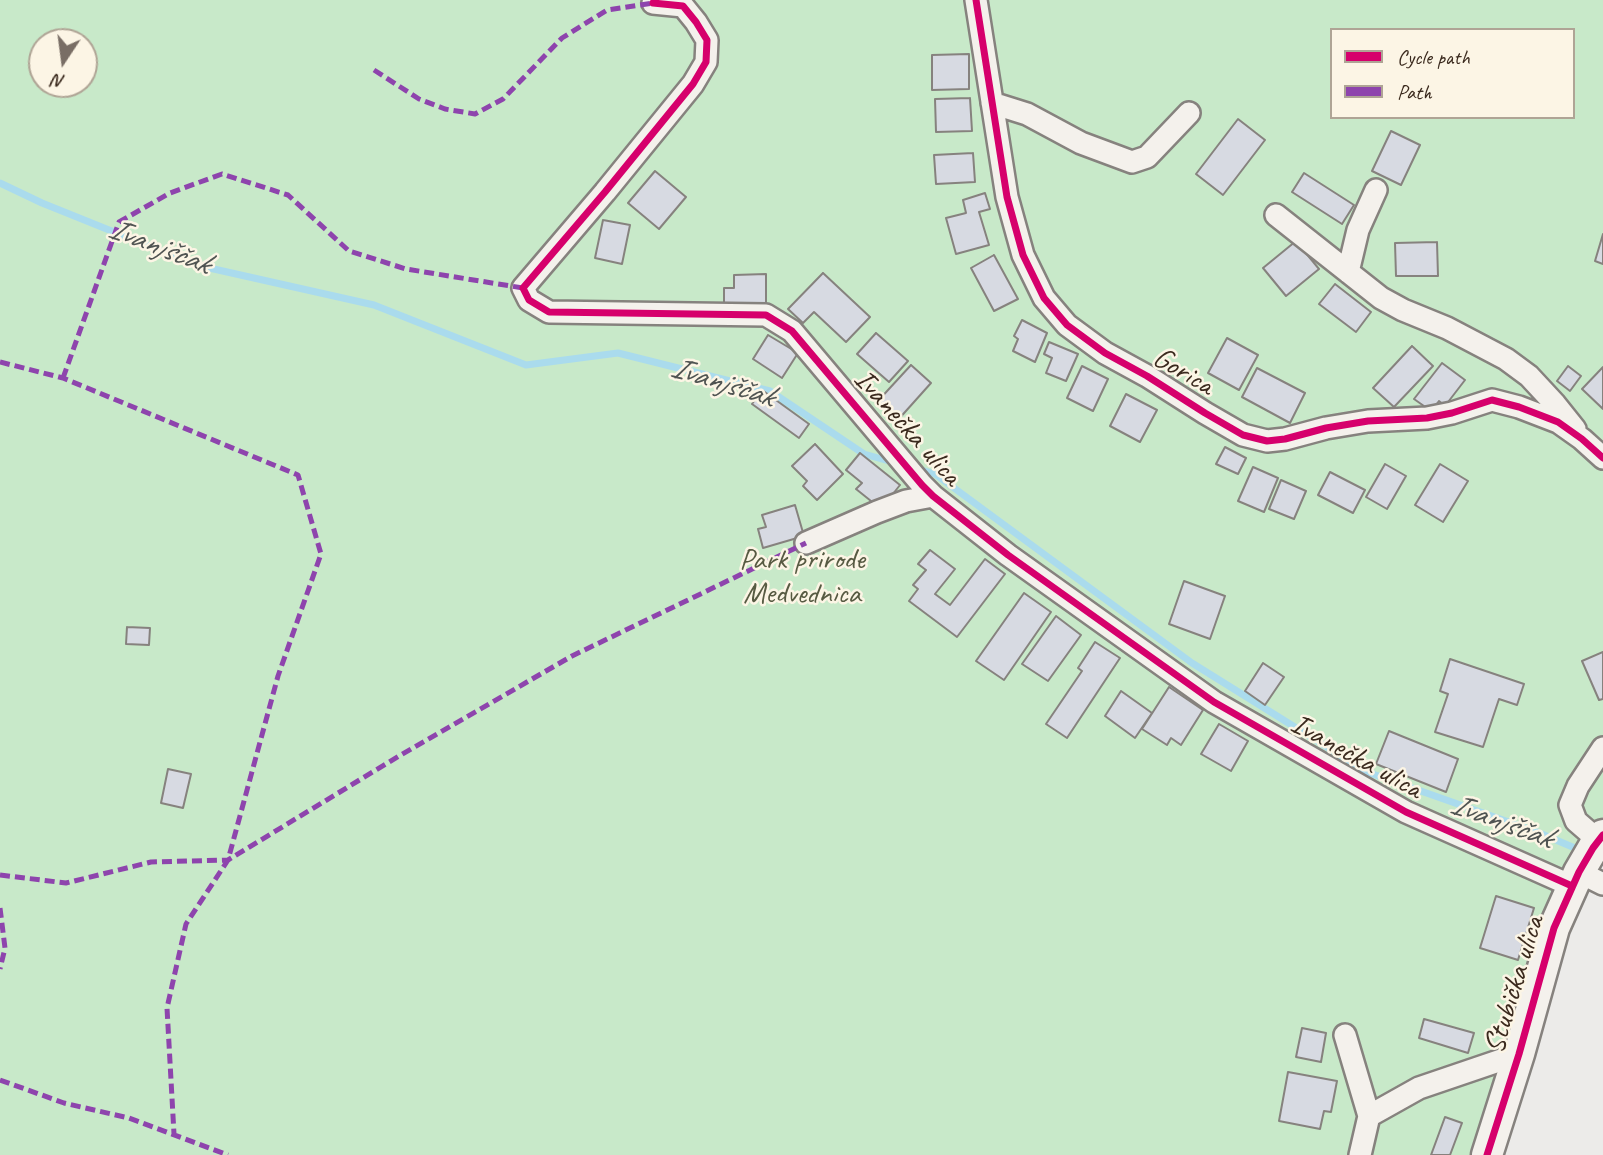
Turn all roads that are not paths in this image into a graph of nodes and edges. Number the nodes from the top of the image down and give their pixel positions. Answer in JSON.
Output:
{"nodes":[{"id":1,"x":976,"y":0,"type":"edge"},
{"id":2,"x":653,"y":3,"type":"dead end"},
{"id":3,"x":992,"y":103,"type":"junction"},
{"id":4,"x":1189,"y":113,"type":"dead end"},
{"id":5,"x":1376,"y":190,"type":"dead end"},
{"id":6,"x":1276,"y":215,"type":"dead end"},
{"id":7,"x":1349,"y":272,"type":"junction"},
{"id":8,"x":1582,"y":439,"type":"junction"},
{"id":9,"x":1603,"y":458,"type":"edge"},
{"id":10,"x":927,"y":491,"type":"junction"},
{"id":11,"x":806,"y":543,"type":"dead end"},
{"id":12,"x":1603,"y":748,"type":"edge"},
{"id":13,"x":1590,"y":861,"type":"edge"},
{"id":14,"x":1345,"y":1035,"type":"dead end"},
{"id":15,"x":1519,"y":1054,"type":"junction"},
{"id":16,"x":1369,"y":1116,"type":"junction"},
{"id":17,"x":1360,"y":1155,"type":"edge"},
{"id":18,"x":1487,"y":1155,"type":"edge"}],
"edges":[{"from":1,"to":3,"type":"street","name":"Gorica"},
{"from":2,"to":10,"type":"street","name":"Ivanečka ulica"},
{"from":3,"to":4,"type":"street"},
{"from":3,"to":8,"type":"street","name":"Gorica"},
{"from":5,"to":7,"type":"street"},
{"from":6,"to":7,"type":"street","name":"Gorica"},
{"from":7,"to":8,"type":"street","name":"Gorica"},
{"from":8,"to":9,"type":"street","name":"Gorica"},
{"from":10,"to":11,"type":"street","name":"Ivanečka ulica"},
{"from":10,"to":13,"type":"street","name":"Ivanečka ulica"},
{"from":12,"to":13,"type":"street"},
{"from":13,"to":15,"type":"main road","name":"Stubička ulica"},
{"from":14,"to":16,"type":"street"},
{"from":15,"to":16,"type":"street"},
{"from":15,"to":18,"type":"main road","name":"Stubička ulica"},
{"from":16,"to":17,"type":"street"}]}
